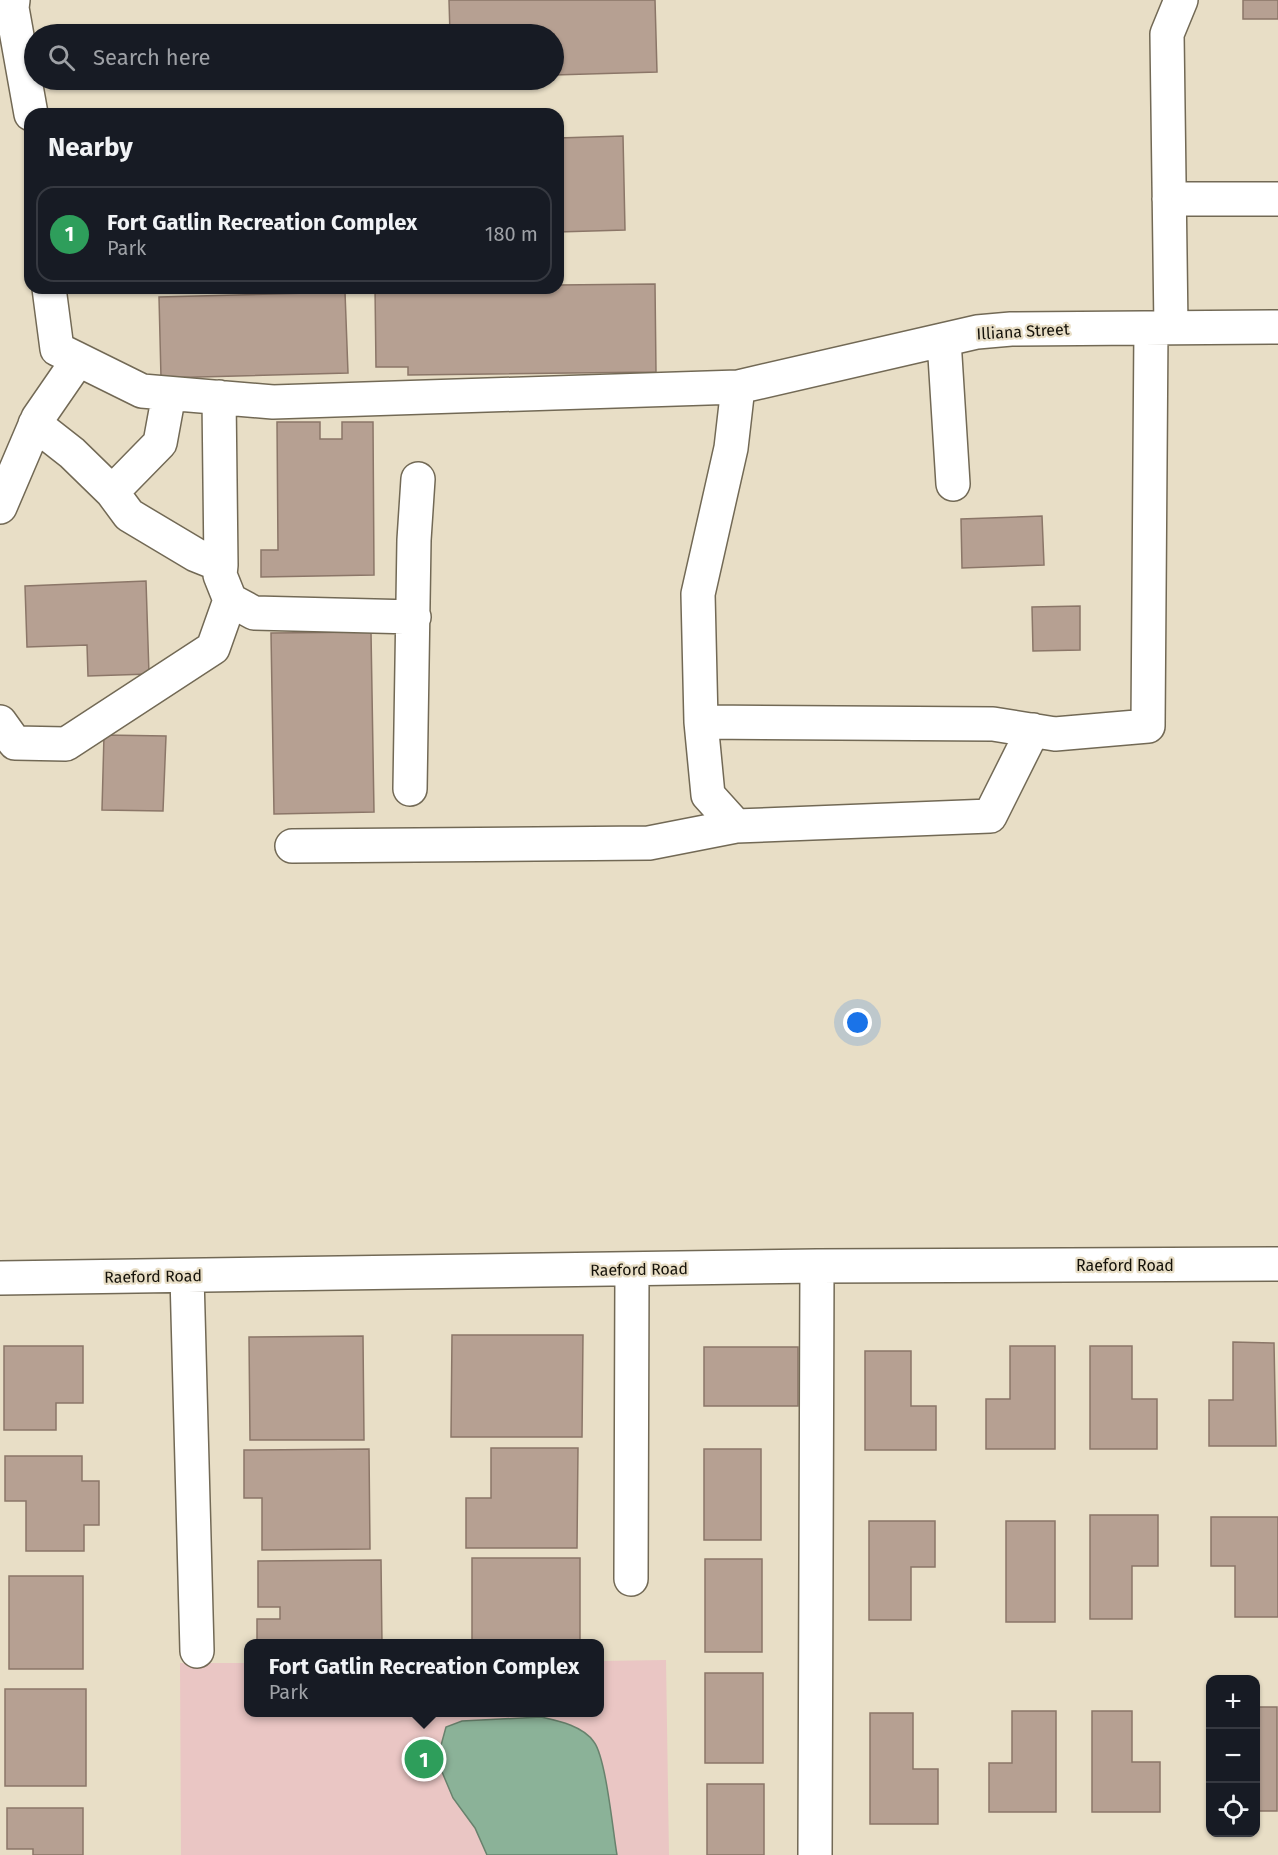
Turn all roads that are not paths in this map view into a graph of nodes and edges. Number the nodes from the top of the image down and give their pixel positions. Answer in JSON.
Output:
{"nodes":[{"id":1,"x":13,"y":0,"type":"edge"},
{"id":2,"x":1181,"y":0,"type":"edge"},
{"id":3,"x":24,"y":75,"type":"edge"},
{"id":4,"x":27,"y":90,"type":"edge"},
{"id":5,"x":30,"y":108,"type":"edge"},
{"id":6,"x":1169,"y":199,"type":"junction"},
{"id":7,"x":1278,"y":199,"type":"edge"},
{"id":8,"x":50,"y":294,"type":"edge"},
{"id":9,"x":1278,"y":327,"type":"edge"},
{"id":10,"x":1161,"y":328,"type":"junction"},
{"id":11,"x":944,"y":340,"type":"junction"},
{"id":12,"x":78,"y":360,"type":"junction"},
{"id":13,"x":738,"y":387,"type":"junction"},
{"id":14,"x":169,"y":394,"type":"junction"},
{"id":15,"x":219,"y":397,"type":"junction"},
{"id":16,"x":36,"y":424,"type":"junction"},
{"id":17,"x":418,"y":479,"type":"dead end"},
{"id":18,"x":953,"y":484,"type":"dead end"},
{"id":19,"x":112,"y":492,"type":"junction"},
{"id":20,"x":0,"y":507,"type":"edge"},
{"id":21,"x":221,"y":565,"type":"junction"},
{"id":22,"x":230,"y":600,"type":"junction"},
{"id":23,"x":414,"y":617,"type":"junction"},
{"id":24,"x":0,"y":722,"type":"edge"},
{"id":25,"x":701,"y":722,"type":"junction"},
{"id":26,"x":1033,"y":730,"type":"junction"},
{"id":27,"x":410,"y":789,"type":"dead end"},
{"id":28,"x":736,"y":826,"type":"junction"},
{"id":29,"x":292,"y":846,"type":"dead end"},
{"id":30,"x":1278,"y":1264,"type":"edge"},
{"id":31,"x":817,"y":1266,"type":"junction"},
{"id":32,"x":632,"y":1269,"type":"junction"},
{"id":33,"x":187,"y":1276,"type":"junction"},
{"id":34,"x":0,"y":1278,"type":"edge"},
{"id":35,"x":631,"y":1579,"type":"dead end"},
{"id":36,"x":197,"y":1651,"type":"dead end"},
{"id":37,"x":815,"y":1855,"type":"edge"}],
"edges":[{"from":1,"to":3,"type":"street"},
{"from":2,"to":6,"type":"street"},
{"from":4,"to":5,"type":"street"},
{"from":6,"to":7,"type":"street"},
{"from":6,"to":10,"type":"street"},
{"from":8,"to":12,"type":"street","name":"Illiana Street"},
{"from":9,"to":10,"type":"street","name":"Illiana Street"},
{"from":10,"to":11,"type":"street","name":"Illiana Street"},
{"from":10,"to":26,"type":"street"},
{"from":11,"to":13,"type":"street","name":"Illiana Street"},
{"from":11,"to":18,"type":"street"},
{"from":12,"to":14,"type":"street","name":"Illiana Street"},
{"from":12,"to":16,"type":"street"},
{"from":13,"to":15,"type":"street","name":"Illiana Street"},
{"from":13,"to":25,"type":"street"},
{"from":14,"to":15,"type":"street","name":"Illiana Street"},
{"from":14,"to":19,"type":"street"},
{"from":15,"to":21,"type":"street"},
{"from":16,"to":19,"type":"street"},
{"from":16,"to":20,"type":"street"},
{"from":17,"to":23,"type":"street"},
{"from":19,"to":21,"type":"street"},
{"from":21,"to":22,"type":"street"},
{"from":22,"to":23,"type":"street"},
{"from":22,"to":24,"type":"street"},
{"from":23,"to":27,"type":"street"},
{"from":25,"to":26,"type":"street"},
{"from":25,"to":28,"type":"street"},
{"from":26,"to":28,"type":"street"},
{"from":28,"to":29,"type":"street"},
{"from":30,"to":31,"type":"street","name":"Raeford Road"},
{"from":31,"to":32,"type":"street","name":"Raeford Road"},
{"from":31,"to":37,"type":"street"},
{"from":32,"to":33,"type":"street","name":"Raeford Road"},
{"from":32,"to":35,"type":"street"},
{"from":33,"to":34,"type":"street","name":"Raeford Road"},
{"from":33,"to":36,"type":"street"}]}
